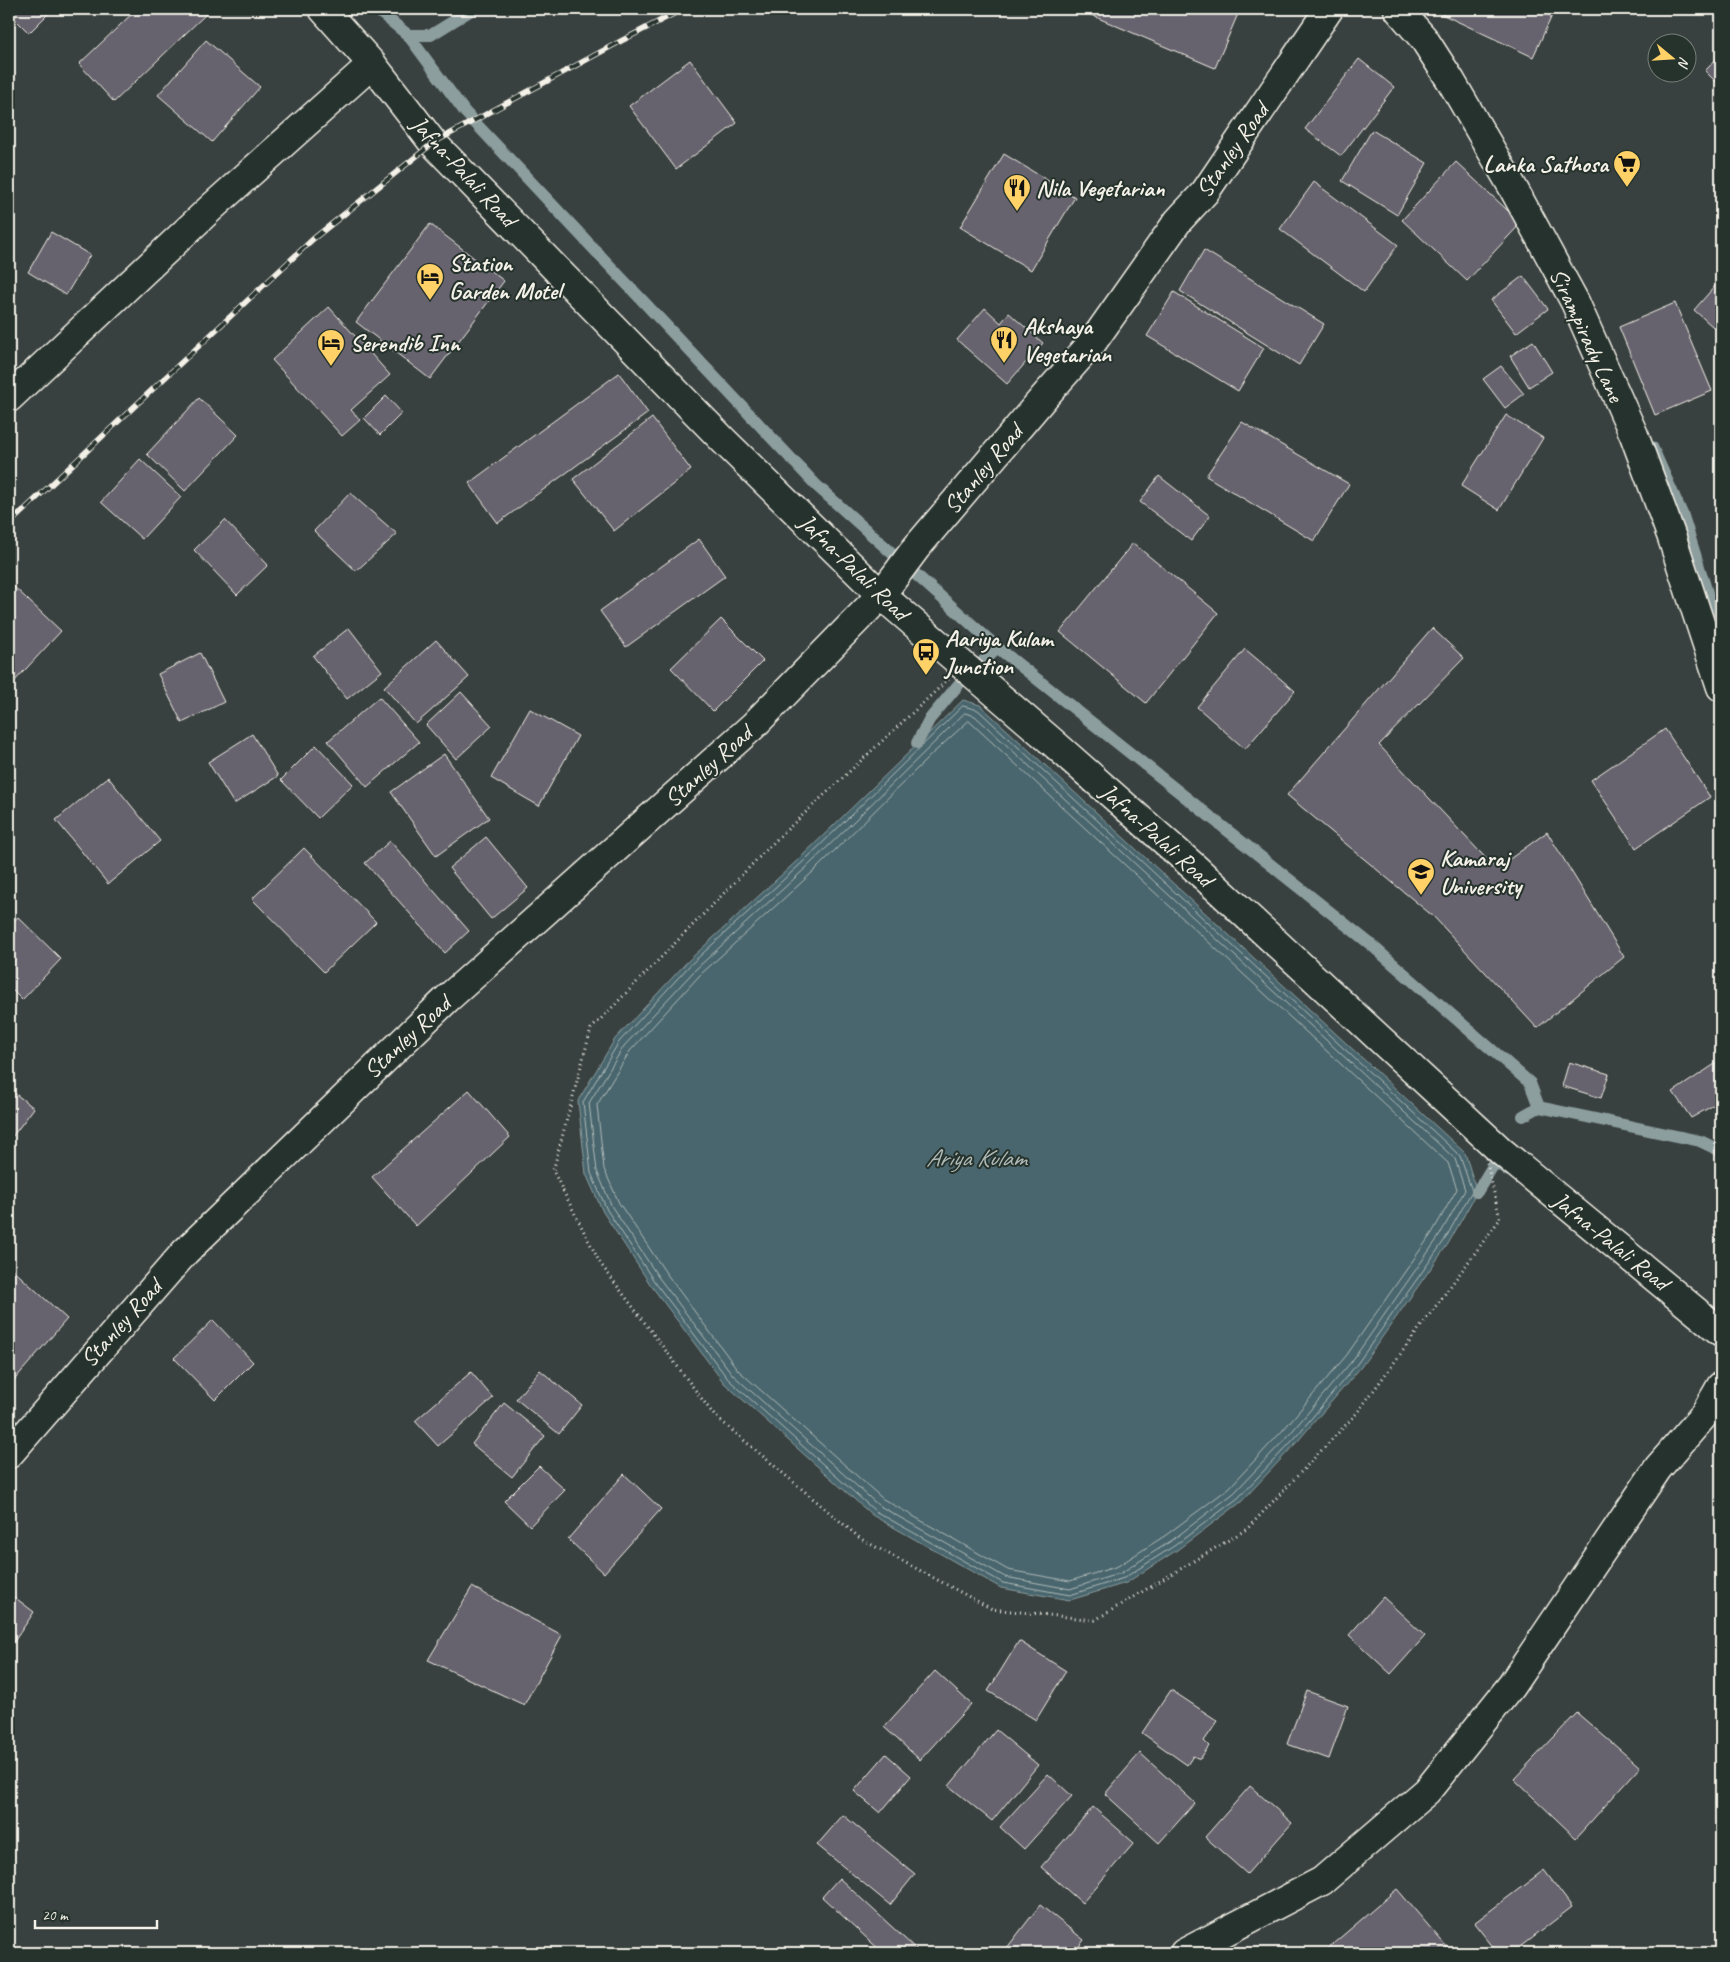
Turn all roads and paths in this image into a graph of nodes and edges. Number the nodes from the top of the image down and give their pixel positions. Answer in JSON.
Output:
{"nodes":[{"id":1,"x":323,"y":9,"type":"edge"},
{"id":2,"x":1329,"y":9,"type":"edge"},
{"id":3,"x":1398,"y":9,"type":"edge"},
{"id":4,"x":372,"y":64,"type":"junction"},
{"id":5,"x":9,"y":398,"type":"edge"},
{"id":6,"x":888,"y":586,"type":"junction"},
{"id":7,"x":1721,"y":687,"type":"edge"},
{"id":8,"x":1500,"y":1219,"type":"joint"},
{"id":9,"x":1721,"y":1332,"type":"edge"},
{"id":10,"x":1721,"y":1386,"type":"edge"},
{"id":11,"x":9,"y":1454,"type":"edge"},
{"id":12,"x":1184,"y":1953,"type":"edge"}],
"edges":[{"from":1,"to":4,"type":"street","name":"Jafna-Palali Road"},
{"from":2,"to":6,"type":"street","name":"Stanley Road"},
{"from":3,"to":7,"type":"street","name":"Sirampirady Lane"},
{"from":4,"to":5,"type":"street"},
{"from":4,"to":6,"type":"street","name":"Jafna-Palali Road"},
{"from":6,"to":9,"type":"street","name":"Jafna-Palali Road"},
{"from":6,"to":11,"type":"street","name":"Stanley Road"},
{"from":8,"to":8,"type":"path"},
{"from":10,"to":12,"type":"street"}]}
